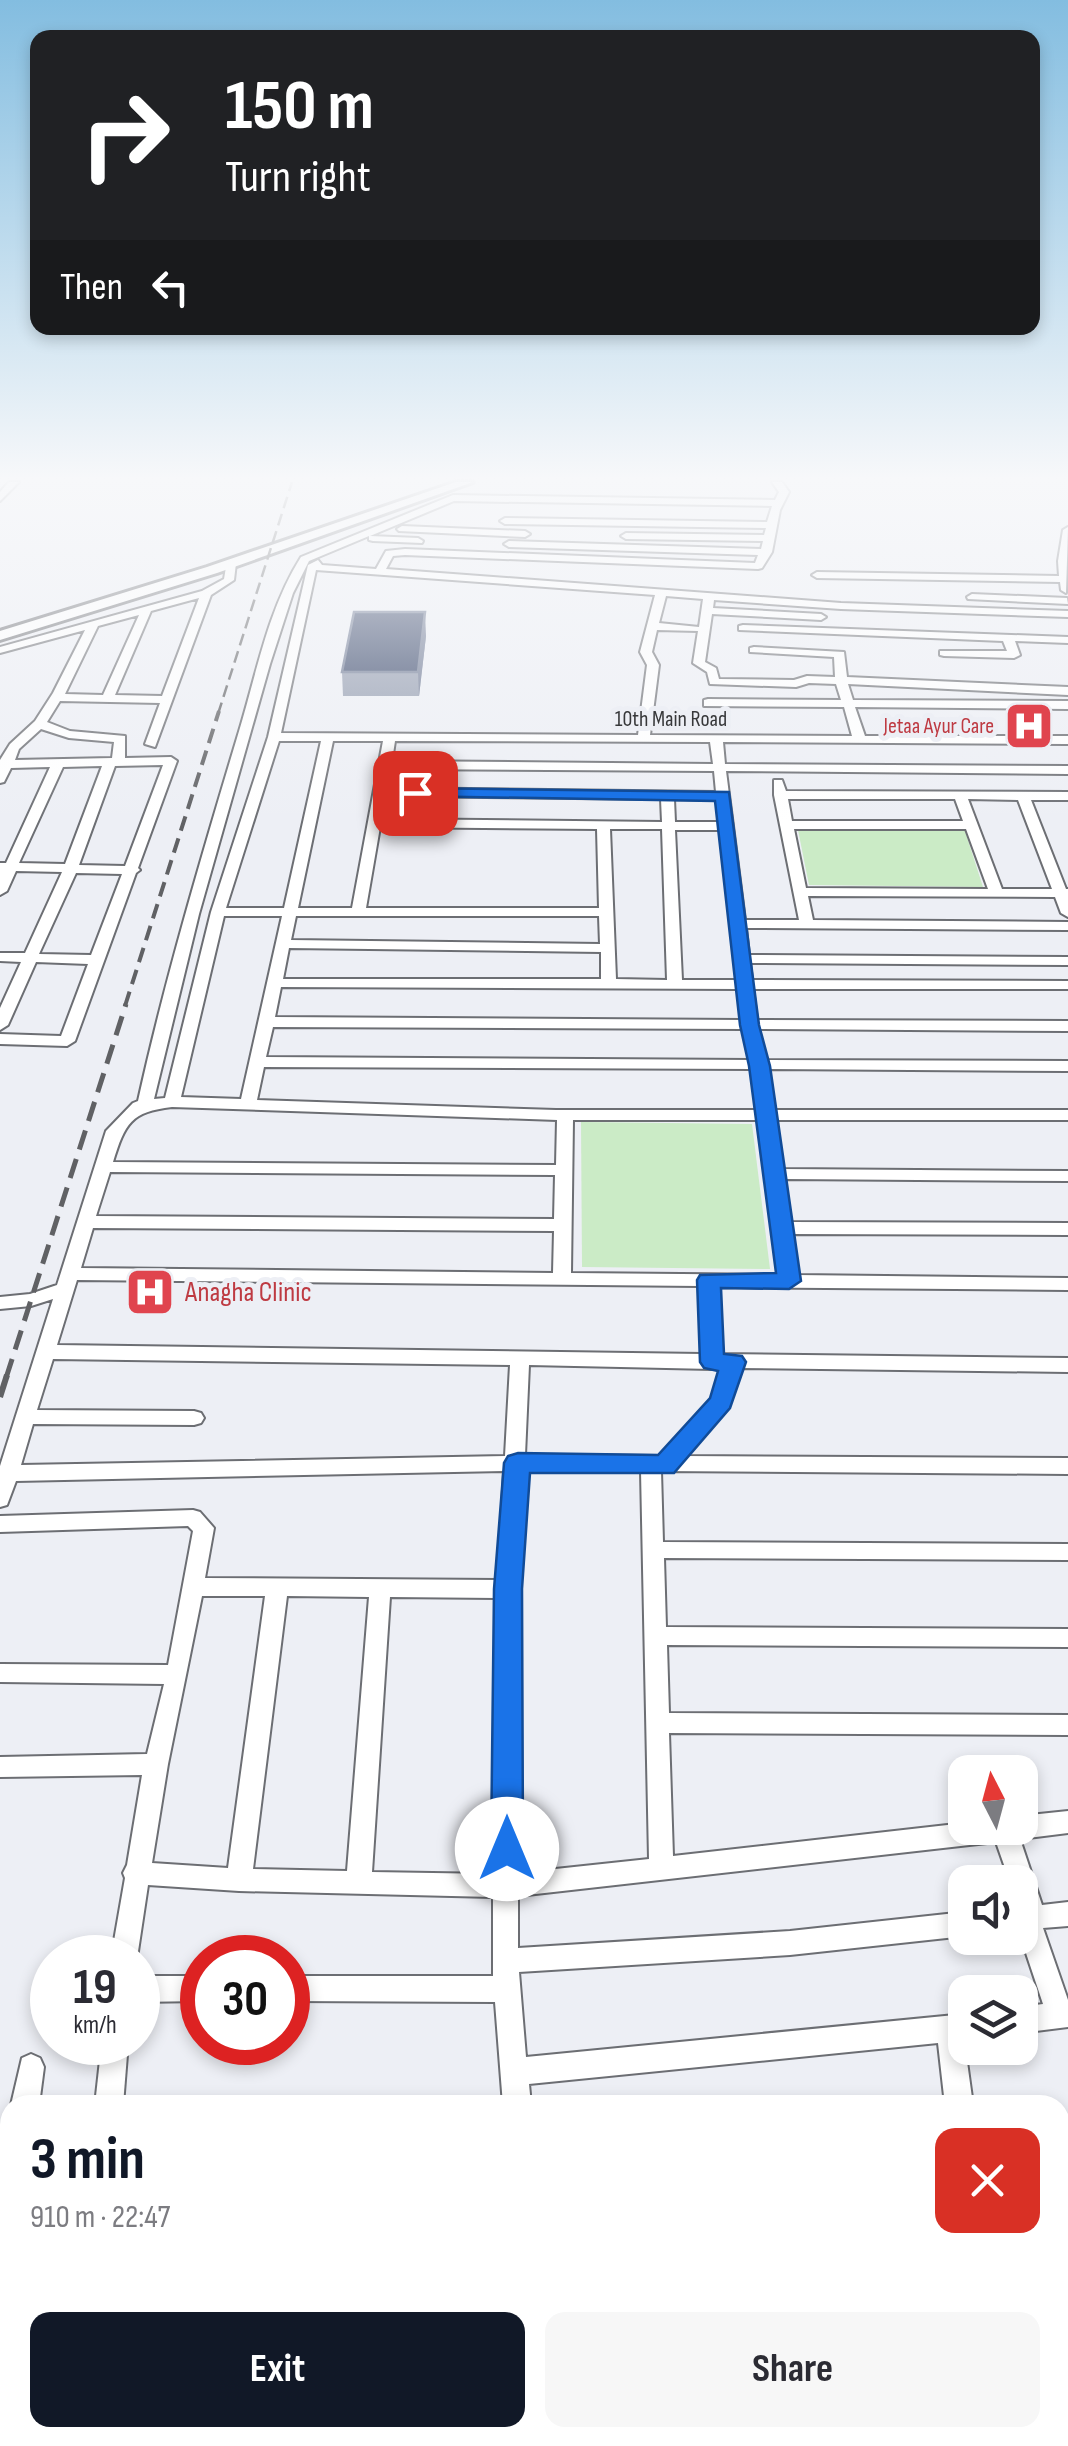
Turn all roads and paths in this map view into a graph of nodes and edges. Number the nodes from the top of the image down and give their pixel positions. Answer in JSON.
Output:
{"nodes":[{"id":1,"x":127,"y":596,"type":"edge"},
{"id":2,"x":195,"y":596,"type":"edge"},
{"id":3,"x":205,"y":596,"type":"edge"},
{"id":4,"x":289,"y":596,"type":"edge"},
{"id":5,"x":305,"y":596,"type":"edge"},
{"id":6,"x":661,"y":596,"type":"edge"},
{"id":7,"x":671,"y":596,"type":"edge"},
{"id":8,"x":748,"y":596,"type":"edge"},
{"id":9,"x":972,"y":597,"type":"dead end"},
{"id":10,"x":747,"y":600,"type":"junction"},
{"id":11,"x":1068,"y":600,"type":"edge"},
{"id":12,"x":708,"y":604,"type":"junction"},
{"id":13,"x":146,"y":610,"type":"junction"},
{"id":14,"x":1068,"y":614,"type":"edge"},
{"id":15,"x":821,"y":618,"type":"dead end"},
{"id":16,"x":93,"y":625,"type":"junction"},
{"id":17,"x":654,"y":626,"type":"junction"},
{"id":18,"x":30,"y":627,"type":"junction"},
{"id":19,"x":743,"y":628,"type":"dead end"},
{"id":20,"x":695,"y":629,"type":"dead end"},
{"id":21,"x":838,"y":632,"type":"junction"},
{"id":22,"x":0,"y":636,"type":"edge"},
{"id":23,"x":44,"y":638,"type":"junction"},
{"id":24,"x":1008,"y":638,"type":"junction"},
{"id":25,"x":1068,"y":640,"type":"edge"},
{"id":26,"x":0,"y":650,"type":"edge"},
{"id":27,"x":754,"y":650,"type":"dead end"},
{"id":28,"x":944,"y":653,"type":"dead end"},
{"id":29,"x":840,"y":654,"type":"junction"},
{"id":30,"x":842,"y":681,"type":"junction"},
{"id":31,"x":759,"y":684,"type":"junction"},
{"id":32,"x":1068,"y":691,"type":"edge"},
{"id":33,"x":59,"y":694,"type":"junction"},
{"id":34,"x":108,"y":697,"type":"junction"},
{"id":35,"x":167,"y":700,"type":"junction"},
{"id":36,"x":708,"y":703,"type":"dead end"},
{"id":37,"x":762,"y":704,"type":"junction"},
{"id":38,"x":847,"y":705,"type":"junction"},
{"id":39,"x":1068,"y":706,"type":"edge"},
{"id":40,"x":40,"y":723,"type":"junction"},
{"id":41,"x":274,"y":737,"type":"junction"},
{"id":42,"x":328,"y":737,"type":"junction"},
{"id":43,"x":390,"y":737,"type":"junction"},
{"id":44,"x":642,"y":738,"type":"junction"},
{"id":45,"x":716,"y":739,"type":"junction"},
{"id":46,"x":860,"y":740,"type":"junction"},
{"id":47,"x":1068,"y":740,"type":"edge"},
{"id":48,"x":151,"y":744,"type":"dead end"},
{"id":49,"x":114,"y":762,"type":"junction"},
{"id":50,"x":58,"y":763,"type":"junction"},
{"id":51,"x":4,"y":764,"type":"edge"},
{"id":52,"x":384,"y":766,"type":"junction"},
{"id":53,"x":720,"y":768,"type":"junction"},
{"id":54,"x":774,"y":768,"type":"junction"},
{"id":55,"x":1068,"y":771,"type":"edge"},
{"id":56,"x":0,"y":779,"type":"edge"},
{"id":57,"x":379,"y":792,"type":"junction"},
{"id":58,"x":667,"y":795,"type":"junction"},
{"id":59,"x":780,"y":795,"type":"junction"},
{"id":60,"x":723,"y":796,"type":"junction"},
{"id":61,"x":960,"y":796,"type":"junction"},
{"id":62,"x":1023,"y":796,"type":"junction"},
{"id":63,"x":1068,"y":796,"type":"edge"},
{"id":64,"x":374,"y":823,"type":"junction"},
{"id":65,"x":603,"y":825,"type":"junction"},
{"id":66,"x":668,"y":825,"type":"junction"},
{"id":67,"x":787,"y":825,"type":"junction"},
{"id":68,"x":971,"y":825,"type":"junction"},
{"id":69,"x":726,"y":826,"type":"junction"},
{"id":70,"x":6,"y":867,"type":"edge"},
{"id":71,"x":70,"y":870,"type":"junction"},
{"id":72,"x":133,"y":870,"type":"junction"},
{"id":73,"x":0,"y":891,"type":"edge"},
{"id":74,"x":801,"y":892,"type":"junction"},
{"id":75,"x":996,"y":892,"type":"junction"},
{"id":76,"x":1064,"y":893,"type":"edge"},
{"id":77,"x":218,"y":912,"type":"junction"},
{"id":78,"x":358,"y":912,"type":"junction"},
{"id":79,"x":606,"y":912,"type":"junction"},
{"id":80,"x":291,"y":913,"type":"junction"},
{"id":81,"x":1068,"y":913,"type":"edge"},
{"id":82,"x":738,"y":924,"type":"junction"},
{"id":83,"x":808,"y":925,"type":"junction"},
{"id":84,"x":1068,"y":926,"type":"edge"},
{"id":85,"x":284,"y":944,"type":"junction"},
{"id":86,"x":607,"y":948,"type":"junction"},
{"id":87,"x":0,"y":957,"type":"edge"},
{"id":88,"x":30,"y":958,"type":"junction"},
{"id":89,"x":742,"y":959,"type":"junction"},
{"id":90,"x":96,"y":960,"type":"junction"},
{"id":91,"x":1068,"y":962,"type":"edge"},
{"id":92,"x":276,"y":983,"type":"junction"},
{"id":93,"x":608,"y":985,"type":"junction"},
{"id":94,"x":675,"y":985,"type":"junction"},
{"id":95,"x":1068,"y":985,"type":"edge"},
{"id":96,"x":745,"y":986,"type":"junction"},
{"id":97,"x":267,"y":1022,"type":"junction"},
{"id":98,"x":0,"y":1025,"type":"edge"},
{"id":99,"x":750,"y":1025,"type":"junction"},
{"id":100,"x":1068,"y":1026,"type":"edge"},
{"id":101,"x":0,"y":1039,"type":"edge"},
{"id":102,"x":258,"y":1062,"type":"junction"},
{"id":103,"x":760,"y":1066,"type":"junction"},
{"id":104,"x":1068,"y":1066,"type":"edge"},
{"id":105,"x":172,"y":1102,"type":"junction"},
{"id":106,"x":145,"y":1105,"type":"junction"},
{"id":107,"x":248,"y":1106,"type":"junction"},
{"id":108,"x":1068,"y":1114,"type":"edge"},
{"id":109,"x":565,"y":1115,"type":"junction"},
{"id":110,"x":766,"y":1116,"type":"junction"},
{"id":111,"x":102,"y":1168,"type":"junction"},
{"id":112,"x":563,"y":1170,"type":"junction"},
{"id":113,"x":774,"y":1174,"type":"junction"},
{"id":114,"x":1068,"y":1176,"type":"edge"},
{"id":115,"x":86,"y":1222,"type":"junction"},
{"id":116,"x":562,"y":1225,"type":"junction"},
{"id":117,"x":782,"y":1228,"type":"junction"},
{"id":118,"x":1068,"y":1229,"type":"edge"},
{"id":119,"x":562,"y":1279,"type":"junction"},
{"id":120,"x":709,"y":1280,"type":"junction"},
{"id":121,"x":69,"y":1281,"type":"junction"},
{"id":122,"x":789,"y":1281,"type":"junction"},
{"id":123,"x":1068,"y":1284,"type":"edge"},
{"id":124,"x":0,"y":1302,"type":"edge"},
{"id":125,"x":45,"y":1352,"type":"junction"},
{"id":126,"x":520,"y":1361,"type":"junction"},
{"id":127,"x":723,"y":1362,"type":"junction"},
{"id":128,"x":1068,"y":1365,"type":"edge"},
{"id":129,"x":25,"y":1417,"type":"junction"},
{"id":130,"x":194,"y":1418,"type":"dead end"},
{"id":131,"x":518,"y":1463,"type":"junction"},
{"id":132,"x":658,"y":1465,"type":"junction"},
{"id":133,"x":1068,"y":1466,"type":"edge"},
{"id":134,"x":8,"y":1473,"type":"junction"},
{"id":135,"x":0,"y":1499,"type":"edge"},
{"id":136,"x":0,"y":1524,"type":"edge"},
{"id":137,"x":653,"y":1550,"type":"junction"},
{"id":138,"x":1068,"y":1552,"type":"edge"},
{"id":139,"x":193,"y":1587,"type":"junction"},
{"id":140,"x":277,"y":1588,"type":"junction"},
{"id":141,"x":380,"y":1588,"type":"junction"},
{"id":142,"x":508,"y":1589,"type":"junction"},
{"id":143,"x":655,"y":1636,"type":"junction"},
{"id":144,"x":1068,"y":1638,"type":"edge"},
{"id":145,"x":0,"y":1674,"type":"edge"},
{"id":146,"x":177,"y":1675,"type":"junction"},
{"id":147,"x":657,"y":1723,"type":"junction"},
{"id":148,"x":1068,"y":1725,"type":"edge"},
{"id":149,"x":156,"y":1764,"type":"junction"},
{"id":150,"x":0,"y":1767,"type":"edge"},
{"id":151,"x":1068,"y":1822,"type":"edge"},
{"id":152,"x":1038,"y":1825,"type":"edge"},
{"id":153,"x":948,"y":1835,"type":"edge"},
{"id":154,"x":661,"y":1866,"type":"junction"},
{"id":155,"x":135,"y":1874,"type":"junction"},
{"id":156,"x":239,"y":1880,"type":"junction"},
{"id":157,"x":359,"y":1881,"type":"junction"},
{"id":158,"x":507,"y":1886,"type":"junction"},
{"id":159,"x":1068,"y":1914,"type":"edge"},
{"id":160,"x":1038,"y":1917,"type":"edge"},
{"id":161,"x":948,"y":1926,"type":"edge"},
{"id":162,"x":127,"y":1935,"type":"edge"},
{"id":163,"x":1038,"y":1947,"type":"edge"},
{"id":164,"x":504,"y":1961,"type":"junction"},
{"id":165,"x":310,"y":1989,"type":"edge"},
{"id":166,"x":505,"y":1990,"type":"junction"},
{"id":167,"x":1064,"y":2014,"type":"edge"},
{"id":168,"x":1038,"y":2018,"type":"edge"},
{"id":169,"x":948,"y":2029,"type":"edge"},
{"id":170,"x":113,"y":2065,"type":"edge"},
{"id":171,"x":958,"y":2065,"type":"edge"},
{"id":172,"x":32,"y":2067,"type":"dead end"},
{"id":173,"x":514,"y":2072,"type":"junction"},
{"id":174,"x":27,"y":2095,"type":"edge"},
{"id":175,"x":109,"y":2095,"type":"edge"},
{"id":176,"x":516,"y":2095,"type":"edge"},
{"id":177,"x":959,"y":2095,"type":"edge"}],
"edges":[{"from":1,"to":18,"type":"main road"},
{"from":2,"to":13,"type":"street"},
{"from":3,"to":35,"type":"street"},
{"from":4,"to":106,"type":"street"},
{"from":5,"to":41,"type":"street"},
{"from":6,"to":17,"type":"street"},
{"from":7,"to":12,"type":"street"},
{"from":8,"to":10,"type":"street"},
{"from":9,"to":11,"type":"street"},
{"from":10,"to":12,"type":"street"},
{"from":10,"to":14,"type":"street"},
{"from":12,"to":15,"type":"street"},
{"from":12,"to":31,"type":"street"},
{"from":13,"to":16,"type":"street"},
{"from":13,"to":34,"type":"street"},
{"from":16,"to":23,"type":"street"},
{"from":16,"to":33,"type":"street"},
{"from":17,"to":20,"type":"street"},
{"from":17,"to":44,"type":"street"},
{"from":18,"to":22,"type":"main road"},
{"from":18,"to":23,"type":"street"},
{"from":19,"to":21,"type":"street"},
{"from":21,"to":24,"type":"street"},
{"from":21,"to":29,"type":"street"},
{"from":23,"to":26,"type":"street"},
{"from":24,"to":25,"type":"street"},
{"from":24,"to":28,"type":"street"},
{"from":27,"to":29,"type":"street"},
{"from":29,"to":30,"type":"street"},
{"from":30,"to":31,"type":"street"},
{"from":30,"to":32,"type":"street"},
{"from":30,"to":38,"type":"street"},
{"from":31,"to":37,"type":"street"},
{"from":33,"to":34,"type":"street"},
{"from":33,"to":40,"type":"street"},
{"from":34,"to":35,"type":"street"},
{"from":35,"to":48,"type":"street"},
{"from":36,"to":37,"type":"street"},
{"from":37,"to":38,"type":"street"},
{"from":38,"to":39,"type":"street"},
{"from":38,"to":46,"type":"street"},
{"from":40,"to":49,"type":"street"},
{"from":40,"to":51,"type":"street"},
{"from":41,"to":42,"type":"street","name":"10th Main Road"},
{"from":41,"to":77,"type":"street"},
{"from":42,"to":43,"type":"street","name":"10th Main Road"},
{"from":42,"to":80,"type":"street"},
{"from":43,"to":44,"type":"street","name":"10th Main Road"},
{"from":43,"to":52,"type":"street"},
{"from":44,"to":45,"type":"street","name":"10th Main Road"},
{"from":45,"to":46,"type":"street","name":"10th Main Road"},
{"from":45,"to":53,"type":"street"},
{"from":46,"to":47,"type":"street","name":"10th Main Road"},
{"from":49,"to":50,"type":"street"},
{"from":49,"to":71,"type":"street"},
{"from":49,"to":72,"type":"street"},
{"from":50,"to":51,"type":"street"},
{"from":50,"to":70,"type":"street"},
{"from":51,"to":56,"type":"street"},
{"from":52,"to":53,"type":"street"},
{"from":52,"to":57,"type":"street"},
{"from":53,"to":54,"type":"street"},
{"from":53,"to":60,"type":"street"},
{"from":54,"to":55,"type":"street"},
{"from":54,"to":59,"type":"street"},
{"from":57,"to":58,"type":"street"},
{"from":57,"to":64,"type":"street"},
{"from":58,"to":60,"type":"street"},
{"from":58,"to":66,"type":"street"},
{"from":59,"to":61,"type":"street"},
{"from":59,"to":67,"type":"street"},
{"from":60,"to":69,"type":"street"},
{"from":61,"to":62,"type":"street"},
{"from":61,"to":68,"type":"street"},
{"from":62,"to":63,"type":"street"},
{"from":62,"to":76,"type":"street"},
{"from":64,"to":65,"type":"street"},
{"from":64,"to":78,"type":"street"},
{"from":65,"to":66,"type":"street"},
{"from":65,"to":79,"type":"street"},
{"from":66,"to":69,"type":"street"},
{"from":66,"to":94,"type":"street"},
{"from":67,"to":68,"type":"street"},
{"from":67,"to":74,"type":"street"},
{"from":68,"to":75,"type":"street"},
{"from":69,"to":82,"type":"street"},
{"from":70,"to":71,"type":"street"},
{"from":70,"to":73,"type":"street"},
{"from":71,"to":72,"type":"street"},
{"from":71,"to":88,"type":"street"},
{"from":72,"to":90,"type":"street"},
{"from":74,"to":75,"type":"street"},
{"from":74,"to":83,"type":"street"},
{"from":75,"to":76,"type":"street"},
{"from":76,"to":81,"type":"street"},
{"from":77,"to":80,"type":"street"},
{"from":77,"to":105,"type":"street"},
{"from":78,"to":79,"type":"street"},
{"from":78,"to":80,"type":"street"},
{"from":79,"to":86,"type":"street"},
{"from":80,"to":85,"type":"street"},
{"from":82,"to":83,"type":"street"},
{"from":82,"to":89,"type":"street"},
{"from":83,"to":84,"type":"street"},
{"from":85,"to":86,"type":"street"},
{"from":85,"to":92,"type":"street"},
{"from":86,"to":93,"type":"street"},
{"from":87,"to":88,"type":"street"},
{"from":88,"to":90,"type":"street"},
{"from":88,"to":98,"type":"street"},
{"from":89,"to":91,"type":"street"},
{"from":89,"to":96,"type":"street"},
{"from":90,"to":101,"type":"street"},
{"from":92,"to":93,"type":"street"},
{"from":92,"to":97,"type":"street"},
{"from":93,"to":94,"type":"street"},
{"from":94,"to":96,"type":"street"},
{"from":95,"to":96,"type":"street"},
{"from":96,"to":99,"type":"street"},
{"from":97,"to":99,"type":"street"},
{"from":97,"to":102,"type":"street"},
{"from":99,"to":100,"type":"street"},
{"from":99,"to":103,"type":"street"},
{"from":102,"to":103,"type":"street"},
{"from":102,"to":107,"type":"street"},
{"from":103,"to":104,"type":"street"},
{"from":103,"to":110,"type":"street"},
{"from":105,"to":106,"type":"street"},
{"from":105,"to":107,"type":"street"},
{"from":106,"to":111,"type":"street"},
{"from":107,"to":109,"type":"street"},
{"from":108,"to":110,"type":"street"},
{"from":109,"to":110,"type":"street"},
{"from":109,"to":112,"type":"street"},
{"from":110,"to":113,"type":"street"},
{"from":111,"to":112,"type":"street"},
{"from":111,"to":115,"type":"street"},
{"from":112,"to":116,"type":"street"},
{"from":113,"to":114,"type":"street"},
{"from":113,"to":117,"type":"street"},
{"from":115,"to":116,"type":"street"},
{"from":115,"to":121,"type":"street"},
{"from":116,"to":119,"type":"street"},
{"from":117,"to":118,"type":"street"},
{"from":117,"to":122,"type":"street"},
{"from":119,"to":120,"type":"street"},
{"from":119,"to":121,"type":"street"},
{"from":120,"to":122,"type":"street"},
{"from":120,"to":127,"type":"street"},
{"from":121,"to":124,"type":"street"},
{"from":121,"to":125,"type":"street"},
{"from":122,"to":123,"type":"street"},
{"from":125,"to":126,"type":"street"},
{"from":125,"to":129,"type":"street"},
{"from":126,"to":127,"type":"street"},
{"from":126,"to":131,"type":"street"},
{"from":127,"to":128,"type":"street"},
{"from":127,"to":132,"type":"street"},
{"from":129,"to":130,"type":"street"},
{"from":129,"to":134,"type":"street"},
{"from":131,"to":132,"type":"street"},
{"from":131,"to":134,"type":"street"},
{"from":131,"to":142,"type":"street"},
{"from":132,"to":133,"type":"street"},
{"from":132,"to":137,"type":"street"},
{"from":134,"to":135,"type":"street"},
{"from":136,"to":139,"type":"street"},
{"from":137,"to":138,"type":"street"},
{"from":137,"to":143,"type":"street"},
{"from":139,"to":140,"type":"street"},
{"from":139,"to":146,"type":"street"},
{"from":140,"to":141,"type":"street"},
{"from":140,"to":156,"type":"street"},
{"from":141,"to":142,"type":"street"},
{"from":141,"to":157,"type":"street"},
{"from":142,"to":158,"type":"street"},
{"from":143,"to":144,"type":"street"},
{"from":143,"to":147,"type":"street"},
{"from":145,"to":146,"type":"street"},
{"from":146,"to":149,"type":"street"},
{"from":147,"to":148,"type":"street"},
{"from":147,"to":154,"type":"street"},
{"from":149,"to":150,"type":"street"},
{"from":149,"to":155,"type":"street"},
{"from":151,"to":152,"type":"street"},
{"from":153,"to":154,"type":"street"},
{"from":154,"to":158,"type":"street"},
{"from":155,"to":156,"type":"street"},
{"from":155,"to":162,"type":"street"},
{"from":156,"to":157,"type":"street"},
{"from":157,"to":158,"type":"street"},
{"from":158,"to":164,"type":"street"},
{"from":159,"to":160,"type":"street"},
{"from":161,"to":164,"type":"street"},
{"from":163,"to":167,"type":"street"},
{"from":164,"to":166,"type":"street"},
{"from":165,"to":166,"type":"street"},
{"from":166,"to":173,"type":"street"},
{"from":167,"to":168,"type":"street"},
{"from":169,"to":173,"type":"street"},
{"from":170,"to":175,"type":"street"},
{"from":171,"to":177,"type":"street"},
{"from":172,"to":174,"type":"street"},
{"from":173,"to":176,"type":"street"}]}
